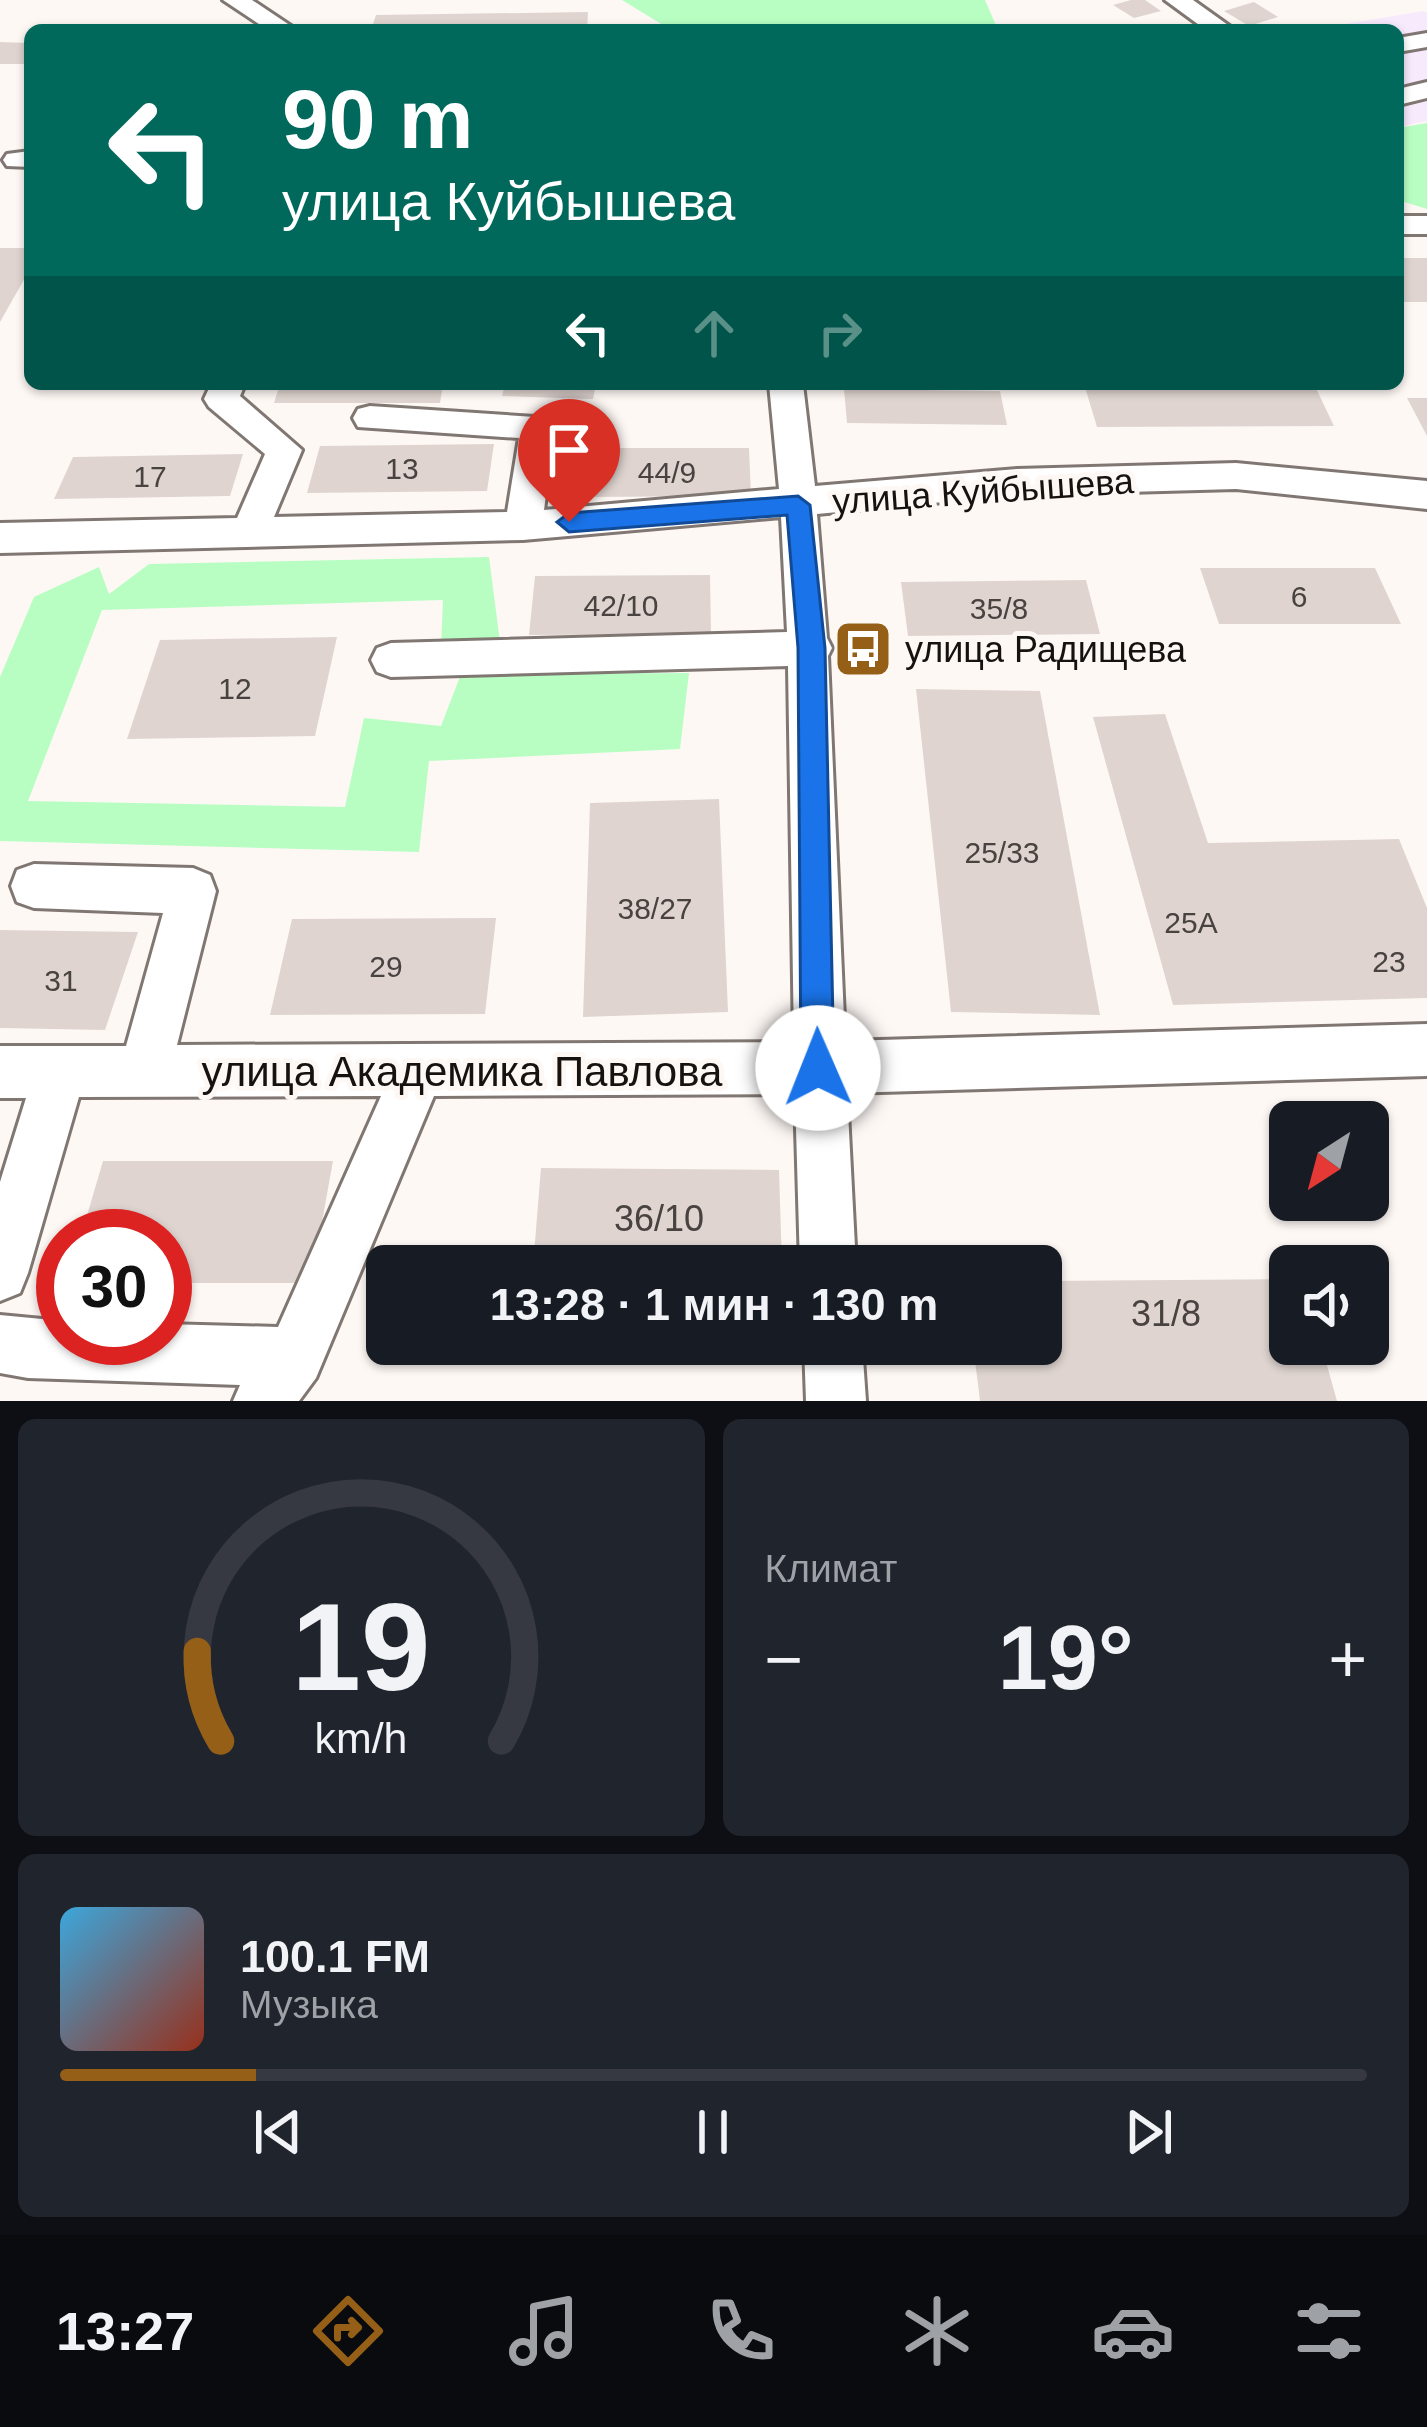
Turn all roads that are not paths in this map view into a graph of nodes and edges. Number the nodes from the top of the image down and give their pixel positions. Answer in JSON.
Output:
{"nodes":[{"id":1,"x":235,"y":0,"type":"edge"},
{"id":2,"x":1177,"y":0,"type":"edge"},
{"id":3,"x":275,"y":24,"type":"edge"},
{"id":4,"x":1214,"y":24,"type":"edge"},
{"id":5,"x":225,"y":390,"type":"edge"},
{"id":6,"x":786,"y":390,"type":"edge"},
{"id":7,"x":370,"y":418,"type":"dead end"},
{"id":8,"x":1427,"y":495,"type":"edge"},
{"id":9,"x":798,"y":505,"type":"junction"},
{"id":10,"x":523,"y":526,"type":"junction"},
{"id":11,"x":250,"y":531,"type":"junction"},
{"id":12,"x":17,"y":537,"type":"edge"},
{"id":13,"x":812,"y":648,"type":"junction"},
{"id":14,"x":391,"y":660,"type":"dead end"},
{"id":15,"x":34,"y":886,"type":"dead end"},
{"id":16,"x":1427,"y":1051,"type":"edge"},
{"id":17,"x":818,"y":1068,"type":"junction"},
{"id":18,"x":27,"y":1072,"type":"edge"},
{"id":19,"x":418,"y":1072,"type":"junction"},
{"id":20,"x":144,"y":1073,"type":"junction"},
{"id":21,"x":827,"y":1245,"type":"edge"},
{"id":22,"x":0,"y":1273,"type":"edge"},
{"id":23,"x":0,"y":1344,"type":"edge"},
{"id":24,"x":834,"y":1365,"type":"edge"},
{"id":25,"x":279,"y":1379,"type":"edge"},
{"id":26,"x":836,"y":1401,"type":"edge"}],
"edges":[{"from":1,"to":3,"type":"street"},
{"from":2,"to":4,"type":"street"},
{"from":5,"to":11,"type":"street"},
{"from":6,"to":9,"type":"street"},
{"from":7,"to":10,"type":"street"},
{"from":8,"to":9,"type":"street","name":"улица Куйбышева"},
{"from":9,"to":10,"type":"street","name":"улица Куйбышева"},
{"from":9,"to":13,"type":"street"},
{"from":10,"to":11,"type":"street","name":"улица Куйбышева"},
{"from":11,"to":12,"type":"street","name":"улица Куйбышева"},
{"from":13,"to":14,"type":"street"},
{"from":13,"to":17,"type":"street"},
{"from":15,"to":20,"type":"street"},
{"from":16,"to":17,"type":"street","name":"улица Академика Павлова"},
{"from":17,"to":19,"type":"street","name":"улица Академика Павлова"},
{"from":17,"to":21,"type":"street"},
{"from":18,"to":20,"type":"street","name":"улица Академика Павлова"},
{"from":18,"to":22,"type":"street"},
{"from":19,"to":20,"type":"street","name":"улица Академика Павлова"},
{"from":19,"to":25,"type":"street"},
{"from":23,"to":25,"type":"street"},
{"from":24,"to":26,"type":"street"}]}
